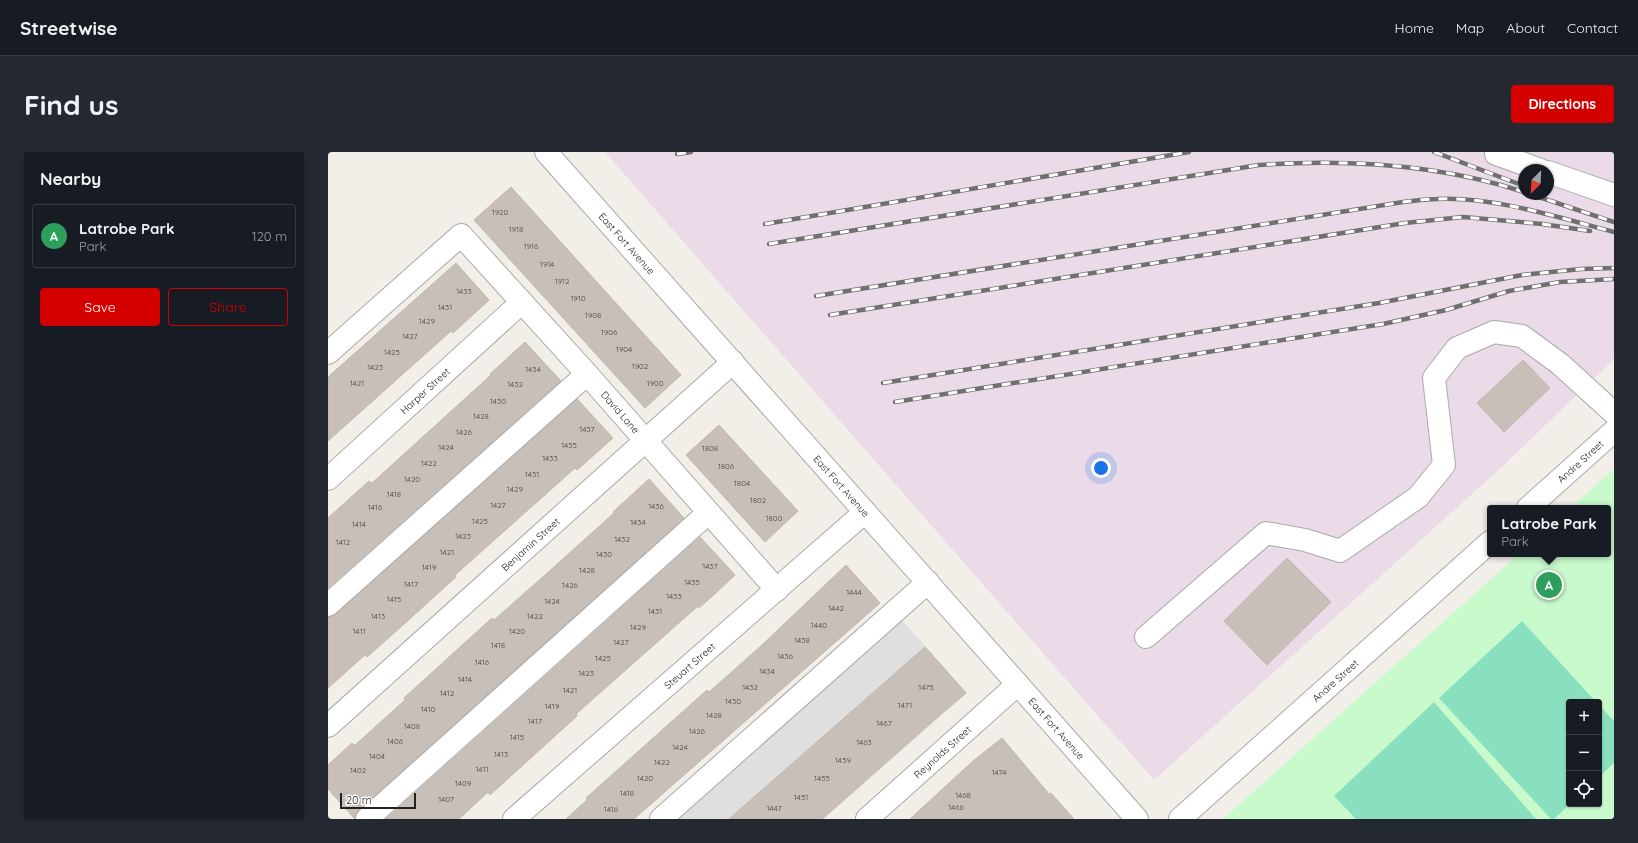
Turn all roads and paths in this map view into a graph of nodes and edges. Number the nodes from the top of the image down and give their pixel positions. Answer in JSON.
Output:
{"nodes":[{"id":1,"x":546,"y":152,"type":"edge"},
{"id":2,"x":1496,"y":154,"type":"dead end"},
{"id":3,"x":1524,"y":164,"type":"edge"},
{"id":4,"x":1554,"y":174,"type":"edge"},
{"id":5,"x":1614,"y":195,"type":"edge"},
{"id":6,"x":522,"y":302,"type":"junction"},
{"id":7,"x":328,"y":353,"type":"edge"},
{"id":8,"x":733,"y":362,"type":"junction"},
{"id":9,"x":586,"y":374,"type":"junction"},
{"id":10,"x":1614,"y":414,"type":"edge"},
{"id":11,"x":1614,"y":431,"type":"edge"},
{"id":12,"x":646,"y":441,"type":"junction"},
{"id":13,"x":328,"y":479,"type":"edge"},
{"id":14,"x":1531,"y":505,"type":"edge"},
{"id":15,"x":865,"y":512,"type":"junction"},
{"id":16,"x":708,"y":513,"type":"junction"},
{"id":17,"x":1487,"y":545,"type":"edge"},
{"id":18,"x":928,"y":582,"type":"junction"},
{"id":19,"x":777,"y":590,"type":"junction"},
{"id":20,"x":328,"y":605,"type":"edge"},
{"id":21,"x":1146,"y":637,"type":"dead end"},
{"id":22,"x":1018,"y":684,"type":"junction"},
{"id":23,"x":328,"y":726,"type":"edge"},
{"id":24,"x":367,"y":819,"type":"edge"},
{"id":25,"x":514,"y":819,"type":"edge"},
{"id":26,"x":661,"y":819,"type":"edge"},
{"id":27,"x":867,"y":819,"type":"edge"},
{"id":28,"x":1137,"y":819,"type":"edge"},
{"id":29,"x":1180,"y":819,"type":"edge"}],
"edges":[{"from":1,"to":8,"type":"street","name":"East Fort Avenue"},
{"from":2,"to":3,"type":"street"},
{"from":4,"to":5,"type":"street"},
{"from":6,"to":7,"type":"street","name":"David Lane"},
{"from":6,"to":9,"type":"street","name":"David Lane"},
{"from":6,"to":13,"type":"street","name":"Harper Street"},
{"from":8,"to":12,"type":"street","name":"Benjamin Street"},
{"from":8,"to":15,"type":"street","name":"East Fort Avenue"},
{"from":9,"to":12,"type":"street","name":"David Lane"},
{"from":9,"to":20,"type":"street"},
{"from":10,"to":21,"type":"street"},
{"from":11,"to":14,"type":"street","name":"Andre Street"},
{"from":12,"to":16,"type":"street","name":"David Lane"},
{"from":12,"to":23,"type":"street","name":"Benjamin Street"},
{"from":15,"to":18,"type":"street","name":"East Fort Avenue"},
{"from":15,"to":19,"type":"street","name":"Steuart Street"},
{"from":16,"to":19,"type":"street","name":"David Lane"},
{"from":16,"to":24,"type":"street"},
{"from":17,"to":29,"type":"street","name":"Andre Street"},
{"from":18,"to":22,"type":"street","name":"East Fort Avenue"},
{"from":18,"to":26,"type":"street"},
{"from":19,"to":25,"type":"street","name":"Steuart Street"},
{"from":22,"to":27,"type":"street","name":"Reynolds Street"},
{"from":22,"to":28,"type":"street","name":"East Fort Avenue"}]}
